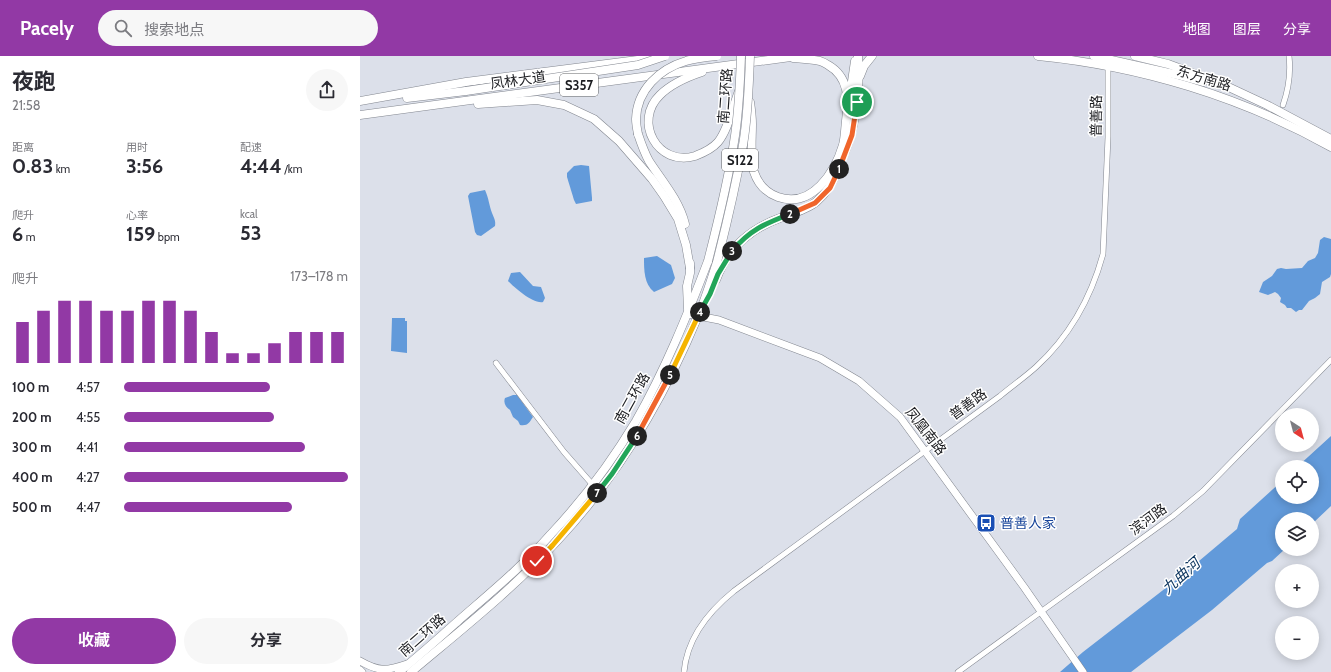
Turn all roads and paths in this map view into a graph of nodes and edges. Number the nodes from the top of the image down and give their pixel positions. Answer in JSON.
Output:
{"nodes":[{"id":1,"x":665,"y":56,"type":"edge"},
{"id":2,"x":716,"y":56,"type":"edge"},
{"id":3,"x":741,"y":56,"type":"edge"},
{"id":4,"x":750,"y":56,"type":"edge"},
{"id":5,"x":798,"y":56,"type":"edge"},
{"id":6,"x":857,"y":56,"type":"edge"},
{"id":7,"x":872,"y":56,"type":"edge"},
{"id":8,"x":1038,"y":56,"type":"edge"},
{"id":9,"x":1094,"y":56,"type":"edge"},
{"id":10,"x":1135,"y":56,"type":"edge"},
{"id":11,"x":1290,"y":56,"type":"edge"},
{"id":12,"x":786,"y":58,"type":"junction"},
{"id":13,"x":720,"y":66,"type":"junction"},
{"id":14,"x":1108,"y":67,"type":"junction"},
{"id":15,"x":859,"y":79,"type":"junction"},
{"id":16,"x":749,"y":84,"type":"junction"},
{"id":17,"x":740,"y":89,"type":"junction"},
{"id":18,"x":1240,"y":93,"type":"junction"},
{"id":19,"x":360,"y":102,"type":"edge"},
{"id":20,"x":848,"y":104,"type":"junction"},
{"id":21,"x":1283,"y":105,"type":"dead end"},
{"id":22,"x":360,"y":115,"type":"edge"},
{"id":23,"x":1331,"y":139,"type":"edge"},
{"id":24,"x":1331,"y":147,"type":"edge"},
{"id":25,"x":667,"y":193,"type":"junction"},
{"id":26,"x":688,"y":314,"type":"junction"},
{"id":27,"x":699,"y":315,"type":"junction"},
{"id":28,"x":1331,"y":360,"type":"edge"},
{"id":29,"x":496,"y":362,"type":"dead end"},
{"id":30,"x":925,"y":450,"type":"junction"},
{"id":31,"x":592,"y":484,"type":"junction"},
{"id":32,"x":531,"y":555,"type":"junction"},
{"id":33,"x":537,"y":561,"type":"junction"},
{"id":34,"x":1041,"y":612,"type":"junction"},
{"id":35,"x":360,"y":661,"type":"edge"},
{"id":36,"x":412,"y":669,"type":"edge"},
{"id":37,"x":360,"y":670,"type":"edge"},
{"id":38,"x":362,"y":672,"type":"edge"},
{"id":39,"x":399,"y":672,"type":"edge"},
{"id":40,"x":684,"y":672,"type":"edge"},
{"id":41,"x":958,"y":672,"type":"edge"},
{"id":42,"x":1083,"y":672,"type":"edge"}],
"edges":[{"from":1,"to":19,"type":"main road","name":"凤林大道","number":"S357"},
{"from":1,"to":19,"type":"main road","bridge":true},
{"from":2,"to":25,"type":"main road","bridge":true},
{"from":3,"to":17,"type":"main road","name":"南二环路","number":"S122","bridge":true},
{"from":4,"to":16,"type":"main road","name":"南二环路","number":"S122","bridge":true},
{"from":5,"to":12,"type":"main road","name":"凤林大道","number":"S357"},
{"from":6,"to":15,"type":"main road"},
{"from":6,"to":20,"type":"main road"},
{"from":7,"to":15,"type":"main road"},
{"from":8,"to":14,"type":"main road","name":"东方南路"},
{"from":9,"to":18,"type":"main road"},
{"from":10,"to":18,"type":"main road","name":"东方南路"},
{"from":11,"to":21,"type":"street"},
{"from":12,"to":13,"type":"main road","name":"凤林大道","number":"S357"},
{"from":12,"to":20,"type":"main road"},
{"from":13,"to":17,"type":"main road","bridge":true},
{"from":13,"to":22,"type":"main road","name":"凤林大道","number":"S357"},
{"from":14,"to":24,"type":"main road","name":"东方南路"},
{"from":14,"to":30,"type":"street","name":"普善路"},
{"from":15,"to":27,"type":"main road"},
{"from":16,"to":20,"type":"main road","bridge":true},
{"from":16,"to":27,"type":"main road","name":"南二环路","number":"S122","bridge":true},
{"from":17,"to":26,"type":"main road","name":"南二环路","number":"S122","bridge":true},
{"from":18,"to":23,"type":"main road","name":"东方南路"},
{"from":22,"to":25,"type":"main road"},
{"from":25,"to":26,"type":"main road"},
{"from":26,"to":27,"type":"street","name":"凤凰南路"},
{"from":26,"to":31,"type":"main road","name":"南二环路","number":"S122"},
{"from":27,"to":30,"type":"street","name":"凤凰南路"},
{"from":27,"to":33,"type":"main road","name":"南二环路","number":"S122"},
{"from":28,"to":34,"type":"street","name":"滨河路"},
{"from":29,"to":31,"type":"street"},
{"from":30,"to":34,"type":"street","name":"凤凰南路"},
{"from":30,"to":40,"type":"street","name":"普善路"},
{"from":31,"to":32,"type":"main road","name":"南二环路","number":"S122"},
{"from":32,"to":33,"type":"main road"},
{"from":32,"to":36,"type":"main road","name":"南二环路","number":"S122"},
{"from":33,"to":36,"type":"main road","name":"南二环路","number":"S122"},
{"from":34,"to":41,"type":"street","name":"滨河路"},
{"from":34,"to":42,"type":"street","name":"凤凰南路"},
{"from":35,"to":36,"type":"street"},
{"from":36,"to":39,"type":"main road","name":"南二环路","number":"S122"},
{"from":37,"to":38,"type":"street"}]}
